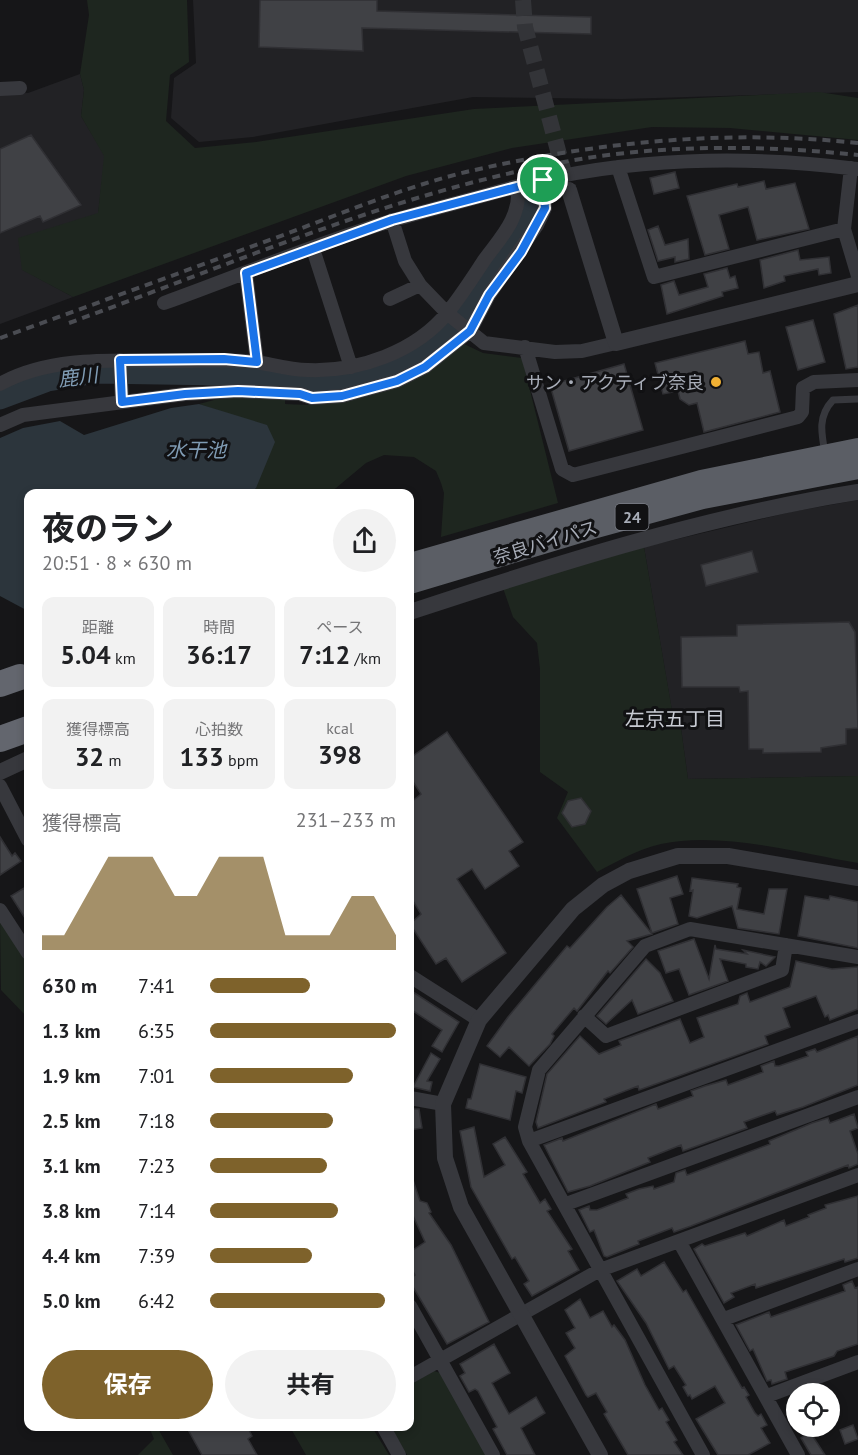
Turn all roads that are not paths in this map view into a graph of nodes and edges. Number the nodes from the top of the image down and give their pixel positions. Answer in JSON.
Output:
{"nodes":[{"id":1,"x":20,"y":88,"type":"dead end"},
{"id":2,"x":0,"y":89,"type":"edge"},
{"id":3,"x":618,"y":167,"type":"junction"},
{"id":4,"x":854,"y":168,"type":"edge"},
{"id":5,"x":543,"y":180,"type":"junction"},
{"id":6,"x":518,"y":186,"type":"junction"},
{"id":7,"x":568,"y":190,"type":"tunnel mouth"},
{"id":8,"x":392,"y":220,"type":"junction"},
{"id":9,"x":844,"y":229,"type":"junction"},
{"id":10,"x":313,"y":249,"type":"junction"},
{"id":11,"x":246,"y":273,"type":"junction"},
{"id":12,"x":858,"y":276,"type":"edge"},
{"id":13,"x":858,"y":284,"type":"edge"},
{"id":14,"x":420,"y":285,"type":"junction"},
{"id":15,"x":390,"y":299,"type":"dead end"},
{"id":16,"x":164,"y":303,"type":"dead end"},
{"id":17,"x":458,"y":322,"type":"junction"},
{"id":18,"x":616,"y":343,"type":"junction"},
{"id":19,"x":525,"y":347,"type":"junction"},
{"id":20,"x":120,"y":360,"type":"junction"},
{"id":21,"x":257,"y":362,"type":"junction"},
{"id":22,"x":351,"y":367,"type":"junction"},
{"id":23,"x":858,"y":380,"type":"edge"},
{"id":24,"x":0,"y":384,"type":"edge"},
{"id":25,"x":858,"y":399,"type":"edge"},
{"id":26,"x":122,"y":402,"type":"junction"},
{"id":27,"x":0,"y":425,"type":"edge"},
{"id":28,"x":858,"y":449,"type":"edge"},
{"id":29,"x":826,"y":455,"type":"junction"},
{"id":30,"x":858,"y":468,"type":"edge"},
{"id":31,"x":858,"y":492,"type":"edge"},
{"id":32,"x":414,"y":563,"type":"edge"},
{"id":33,"x":414,"y":582,"type":"edge"},
{"id":34,"x":414,"y":611,"type":"edge"},
{"id":35,"x":24,"y":730,"type":"edge"},
{"id":36,"x":0,"y":739,"type":"edge"},
{"id":37,"x":24,"y":740,"type":"edge"},
{"id":38,"x":0,"y":752,"type":"edge"},
{"id":39,"x":24,"y":761,"type":"edge"},
{"id":40,"x":0,"y":772,"type":"edge"},
{"id":41,"x":0,"y":786,"type":"edge"},
{"id":42,"x":24,"y":832,"type":"edge"},
{"id":43,"x":858,"y":878,"type":"edge"},
{"id":44,"x":0,"y":910,"type":"edge"},
{"id":45,"x":786,"y":945,"type":"junction"},
{"id":46,"x":24,"y":947,"type":"edge"},
{"id":47,"x":858,"y":957,"type":"edge"},
{"id":48,"x":414,"y":979,"type":"edge"},
{"id":49,"x":584,"y":1016,"type":"junction"},
{"id":50,"x":479,"y":1020,"type":"junction"},
{"id":51,"x":858,"y":1021,"type":"edge"},
{"id":52,"x":858,"y":1097,"type":"edge"},
{"id":53,"x":414,"y":1099,"type":"edge"},
{"id":54,"x":443,"y":1104,"type":"junction"},
{"id":55,"x":529,"y":1141,"type":"junction"},
{"id":56,"x":858,"y":1175,"type":"edge"},
{"id":57,"x":566,"y":1204,"type":"junction"},
{"id":58,"x":679,"y":1241,"type":"junction"},
{"id":59,"x":858,"y":1269,"type":"edge"},
{"id":60,"x":600,"y":1270,"type":"junction"},
{"id":61,"x":414,"y":1313,"type":"edge"},
{"id":62,"x":521,"y":1315,"type":"junction"},
{"id":63,"x":724,"y":1319,"type":"junction"},
{"id":64,"x":440,"y":1360,"type":"junction"},
{"id":65,"x":858,"y":1362,"type":"edge"},
{"id":66,"x":414,"y":1375,"type":"edge"},
{"id":67,"x":766,"y":1396,"type":"junction"},
{"id":68,"x":386,"y":1431,"type":"edge"},
{"id":69,"x":399,"y":1455,"type":"edge"},
{"id":70,"x":492,"y":1455,"type":"edge"},
{"id":71,"x":600,"y":1455,"type":"edge"},
{"id":72,"x":703,"y":1455,"type":"edge"},
{"id":73,"x":798,"y":1455,"type":"edge"}],
"edges":[{"from":1,"to":2,"type":"street"},
{"from":3,"to":4,"type":"street"},
{"from":3,"to":5,"type":"street"},
{"from":3,"to":9,"type":"street"},
{"from":4,"to":9,"type":"street"},
{"from":5,"to":6,"type":"street"},
{"from":5,"to":17,"type":"street"},
{"from":6,"to":8,"type":"street"},
{"from":6,"to":17,"type":"street"},
{"from":7,"to":18,"type":"street"},
{"from":8,"to":10,"type":"street"},
{"from":8,"to":14,"type":"street"},
{"from":9,"to":12,"type":"street"},
{"from":10,"to":11,"type":"street"},
{"from":10,"to":22,"type":"street"},
{"from":11,"to":16,"type":"street"},
{"from":11,"to":21,"type":"street"},
{"from":13,"to":18,"type":"street"},
{"from":14,"to":15,"type":"street"},
{"from":14,"to":17,"type":"street"},
{"from":17,"to":19,"type":"street"},
{"from":17,"to":22,"type":"street"},
{"from":17,"to":26,"type":"street"},
{"from":18,"to":19,"type":"street"},
{"from":19,"to":23,"type":"street"},
{"from":20,"to":21,"type":"street"},
{"from":20,"to":24,"type":"street"},
{"from":20,"to":26,"type":"street"},
{"from":21,"to":22,"type":"street"},
{"from":25,"to":29,"type":"lane"},
{"from":26,"to":27,"type":"street"},
{"from":28,"to":29,"type":"highway","name":"奈良バイパス","number":"24"},
{"from":29,"to":32,"type":"highway","name":"奈良バイパス","number":"24"},
{"from":30,"to":33,"type":"highway","name":"奈良バイパス","number":"24"},
{"from":31,"to":34,"type":"street"},
{"from":35,"to":36,"type":"highway"},
{"from":37,"to":38,"type":"highway"},
{"from":39,"to":40,"type":"street"},
{"from":41,"to":42,"type":"street"},
{"from":43,"to":50,"type":"street"},
{"from":44,"to":46,"type":"street"},
{"from":45,"to":47,"type":"street"},
{"from":45,"to":49,"type":"street"},
{"from":45,"to":49,"type":"street"},
{"from":48,"to":50,"type":"street"},
{"from":49,"to":55,"type":"street"},
{"from":50,"to":54,"type":"street"},
{"from":51,"to":55,"type":"street"},
{"from":52,"to":57,"type":"street"},
{"from":53,"to":54,"type":"street"},
{"from":54,"to":62,"type":"street"},
{"from":55,"to":57,"type":"street"},
{"from":56,"to":58,"type":"street"},
{"from":57,"to":60,"type":"street"},
{"from":58,"to":60,"type":"street"},
{"from":58,"to":63,"type":"street"},
{"from":59,"to":63,"type":"street"},
{"from":60,"to":62,"type":"street"},
{"from":60,"to":72,"type":"street"},
{"from":61,"to":64,"type":"street"},
{"from":62,"to":64,"type":"street"},
{"from":62,"to":71,"type":"street"},
{"from":63,"to":67,"type":"street"},
{"from":64,"to":66,"type":"street"},
{"from":64,"to":70,"type":"street"},
{"from":65,"to":67,"type":"street"},
{"from":67,"to":73,"type":"street"},
{"from":68,"to":69,"type":"street"}]}
